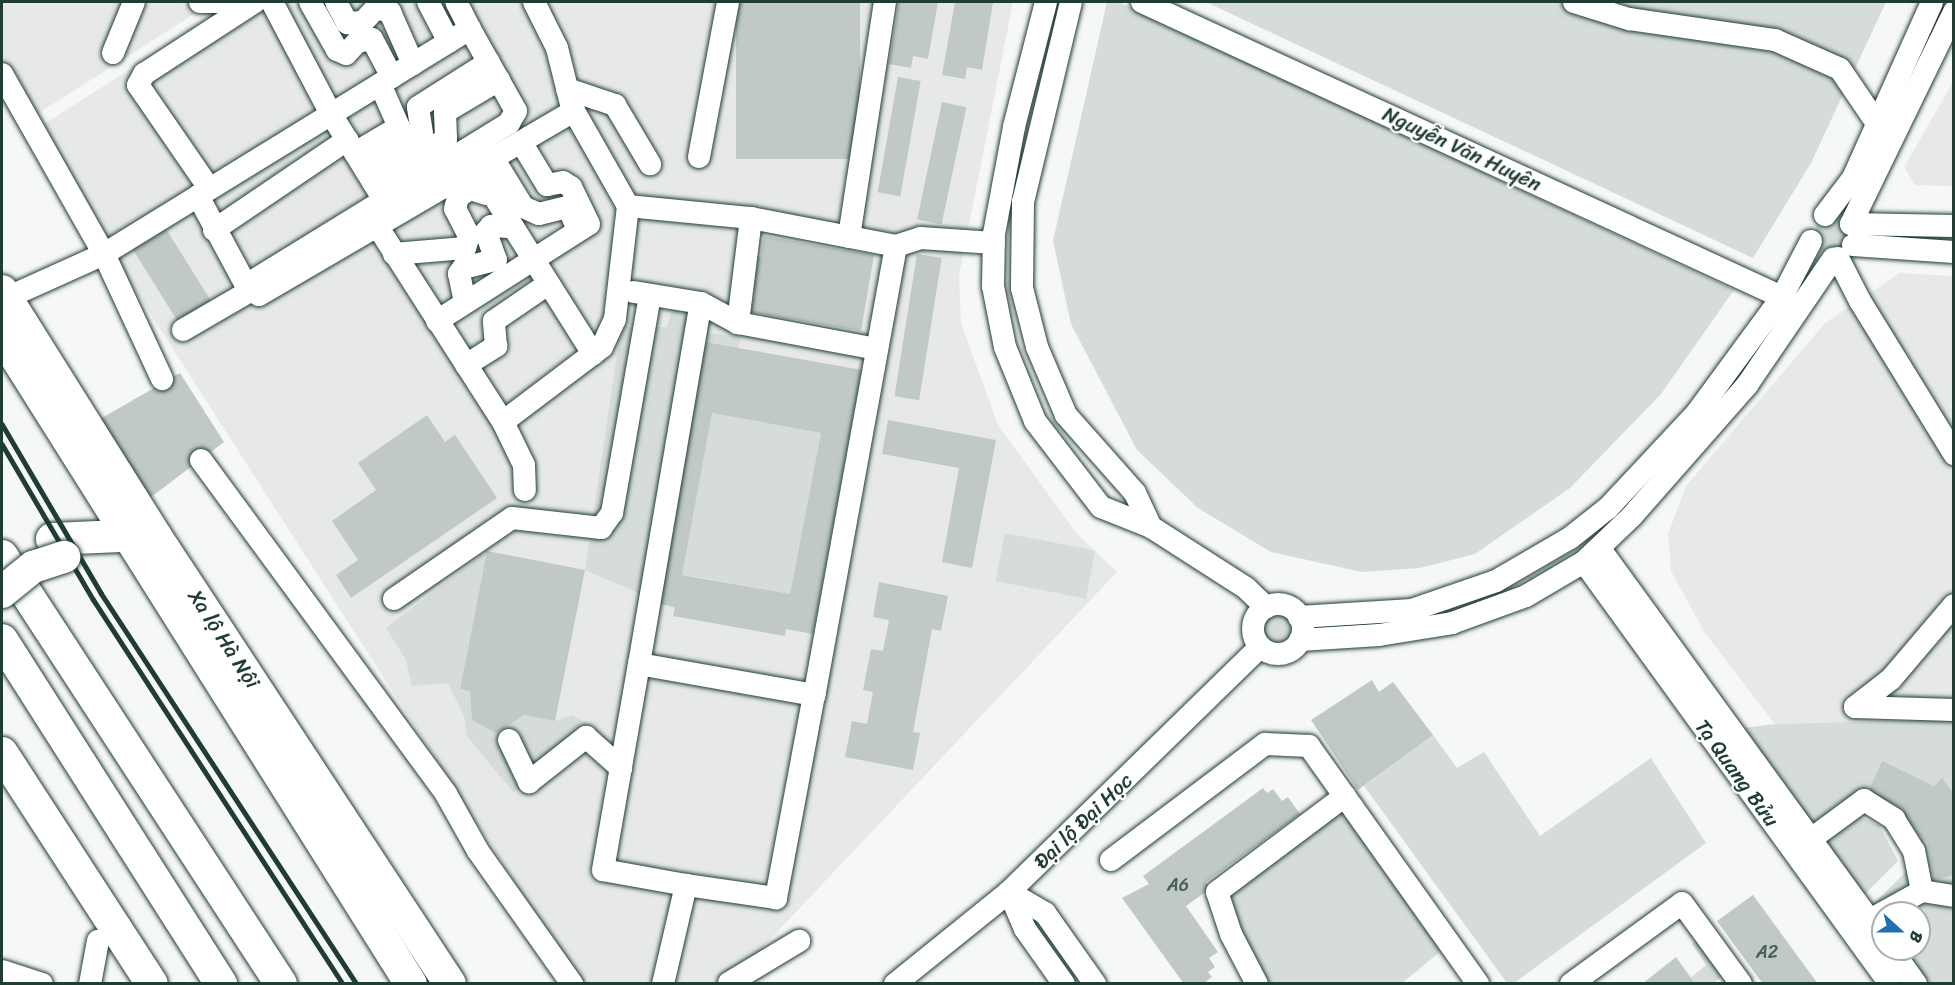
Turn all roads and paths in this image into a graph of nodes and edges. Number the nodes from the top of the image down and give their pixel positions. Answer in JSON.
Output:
{"nodes":[{"id":1,"x":134,"y":2,"type":"edge"},
{"id":2,"x":200,"y":2,"type":"edge"},
{"id":3,"x":224,"y":2,"type":"edge"},
{"id":4,"x":255,"y":2,"type":"edge"},
{"id":5,"x":272,"y":2,"type":"edge"},
{"id":6,"x":310,"y":2,"type":"edge"},
{"id":7,"x":336,"y":2,"type":"edge"},
{"id":8,"x":428,"y":2,"type":"edge"},
{"id":9,"x":456,"y":2,"type":"edge"},
{"id":10,"x":534,"y":2,"type":"edge"},
{"id":11,"x":728,"y":2,"type":"edge"},
{"id":12,"x":885,"y":2,"type":"edge"},
{"id":13,"x":1046,"y":2,"type":"edge"},
{"id":14,"x":1071,"y":2,"type":"edge"},
{"id":15,"x":1142,"y":2,"type":"edge"},
{"id":16,"x":1574,"y":2,"type":"edge"},
{"id":17,"x":1932,"y":2,"type":"edge"},
{"id":18,"x":1953,"y":12,"type":"edge"},
{"id":19,"x":470,"y":29,"type":"junction"},
{"id":20,"x":449,"y":42,"type":"junction"},
{"id":21,"x":113,"y":53,"type":"dead end"},
{"id":22,"x":413,"y":64,"type":"junction"},
{"id":23,"x":494,"y":71,"type":"junction"},
{"id":24,"x":2,"y":74,"type":"edge"},
{"id":25,"x":386,"y":81,"type":"junction"},
{"id":26,"x":567,"y":89,"type":"junction"},
{"id":27,"x":574,"y":111,"type":"junction"},
{"id":28,"x":331,"y":114,"type":"junction"},
{"id":29,"x":1878,"y":125,"type":"junction"},
{"id":30,"x":520,"y":142,"type":"junction"},
{"id":31,"x":699,"y":158,"type":"dead end"},
{"id":32,"x":485,"y":163,"type":"junction"},
{"id":33,"x":650,"y":164,"type":"dead end"},
{"id":34,"x":365,"y":169,"type":"junction"},
{"id":35,"x":203,"y":192,"type":"junction"},
{"id":36,"x":494,"y":196,"type":"junction"},
{"id":37,"x":628,"y":206,"type":"junction"},
{"id":38,"x":1825,"y":215,"type":"junction"},
{"id":39,"x":751,"y":218,"type":"junction"},
{"id":40,"x":376,"y":226,"type":"junction"},
{"id":41,"x":1953,"y":226,"type":"edge"},
{"id":42,"x":513,"y":227,"type":"junction"},
{"id":43,"x":214,"y":230,"type":"junction"},
{"id":44,"x":578,"y":230,"type":"junction"},
{"id":45,"x":849,"y":237,"type":"junction"},
{"id":46,"x":1811,"y":241,"type":"junction"},
{"id":47,"x":994,"y":243,"type":"junction"},
{"id":48,"x":896,"y":246,"type":"junction"},
{"id":49,"x":1844,"y":246,"type":"junction"},
{"id":50,"x":1953,"y":252,"type":"edge"},
{"id":51,"x":104,"y":254,"type":"junction"},
{"id":52,"x":394,"y":254,"type":"junction"},
{"id":53,"x":531,"y":257,"type":"junction"},
{"id":54,"x":548,"y":284,"type":"junction"},
{"id":55,"x":248,"y":288,"type":"junction"},
{"id":56,"x":618,"y":290,"type":"junction"},
{"id":57,"x":650,"y":295,"type":"junction"},
{"id":58,"x":3,"y":296,"type":"edge"},
{"id":59,"x":1782,"y":297,"type":"junction"},
{"id":60,"x":465,"y":302,"type":"junction"},
{"id":61,"x":701,"y":303,"type":"junction"},
{"id":62,"x":437,"y":321,"type":"junction"},
{"id":63,"x":738,"y":322,"type":"junction"},
{"id":64,"x":183,"y":330,"type":"dead end"},
{"id":65,"x":2,"y":335,"type":"edge"},
{"id":66,"x":877,"y":349,"type":"junction"},
{"id":67,"x":593,"y":354,"type":"junction"},
{"id":68,"x":466,"y":365,"type":"junction"},
{"id":69,"x":162,"y":379,"type":"dead end"},
{"id":70,"x":503,"y":422,"type":"junction"},
{"id":71,"x":1953,"y":454,"type":"edge"},
{"id":72,"x":201,"y":460,"type":"dead end"},
{"id":73,"x":525,"y":490,"type":"dead end"},
{"id":74,"x":1151,"y":527,"type":"junction"},
{"id":75,"x":141,"y":535,"type":"junction"},
{"id":76,"x":1592,"y":555,"type":"junction"},
{"id":77,"x":2,"y":556,"type":"edge"},
{"id":78,"x":2,"y":563,"type":"edge"},
{"id":79,"x":147,"y":565,"type":"junction"},
{"id":80,"x":2,"y":592,"type":"edge"},
{"id":81,"x":394,"y":598,"type":"dead end"},
{"id":82,"x":1953,"y":605,"type":"edge"},
{"id":83,"x":1266,"y":607,"type":"junction"},
{"id":84,"x":1299,"y":617,"type":"junction"},
{"id":85,"x":2,"y":640,"type":"edge"},
{"id":86,"x":1300,"y":640,"type":"junction"},
{"id":87,"x":1260,"y":647,"type":"junction"},
{"id":88,"x":639,"y":664,"type":"junction"},
{"id":89,"x":814,"y":695,"type":"junction"},
{"id":90,"x":1953,"y":710,"type":"edge"},
{"id":91,"x":509,"y":740,"type":"dead end"},
{"id":92,"x":2,"y":753,"type":"edge"},
{"id":93,"x":621,"y":768,"type":"junction"},
{"id":94,"x":2,"y":784,"type":"edge"},
{"id":95,"x":1345,"y":796,"type":"junction"},
{"id":96,"x":1810,"y":839,"type":"junction"},
{"id":97,"x":1111,"y":860,"type":"dead end"},
{"id":98,"x":686,"y":885,"type":"junction"},
{"id":99,"x":1833,"y":887,"type":"junction"},
{"id":100,"x":1922,"y":891,"type":"junction"},
{"id":101,"x":1009,"y":892,"type":"junction"},
{"id":102,"x":1953,"y":896,"type":"edge"},
{"id":103,"x":1870,"y":920,"type":"joint"},
{"id":104,"x":103,"y":929,"type":"junction"},
{"id":105,"x":799,"y":941,"type":"dead end"},
{"id":106,"x":1900,"y":961,"type":"edge"},
{"id":107,"x":2,"y":972,"type":"edge"},
{"id":108,"x":729,"y":983,"type":"edge"},
{"id":109,"x":42,"y":984,"type":"edge"},
{"id":110,"x":90,"y":984,"type":"edge"},
{"id":111,"x":127,"y":984,"type":"edge"},
{"id":112,"x":152,"y":984,"type":"edge"},
{"id":113,"x":221,"y":984,"type":"edge"},
{"id":114,"x":281,"y":984,"type":"edge"},
{"id":115,"x":411,"y":984,"type":"edge"},
{"id":116,"x":450,"y":984,"type":"edge"},
{"id":117,"x":572,"y":984,"type":"edge"},
{"id":118,"x":663,"y":984,"type":"edge"},
{"id":119,"x":895,"y":984,"type":"edge"},
{"id":120,"x":1064,"y":984,"type":"edge"},
{"id":121,"x":1095,"y":984,"type":"edge"},
{"id":122,"x":1257,"y":984,"type":"edge"},
{"id":123,"x":1478,"y":984,"type":"edge"},
{"id":124,"x":1571,"y":984,"type":"edge"},
{"id":125,"x":1741,"y":984,"type":"edge"},
{"id":126,"x":1890,"y":984,"type":"edge"},
{"id":127,"x":1916,"y":984,"type":"edge"}],
"edges":[{"from":1,"to":21,"type":"street"},
{"from":2,"to":3,"type":"street"},
{"from":4,"to":35,"type":"street"},
{"from":5,"to":28,"type":"street"},
{"from":6,"to":25,"type":"street"},
{"from":7,"to":22,"type":"street"},
{"from":8,"to":20,"type":"street"},
{"from":9,"to":19,"type":"street"},
{"from":10,"to":26,"type":"street"},
{"from":11,"to":31,"type":"street"},
{"from":12,"to":45,"type":"street"},
{"from":13,"to":47,"type":"street"},
{"from":14,"to":74,"type":"street"},
{"from":15,"to":59,"type":"street","name":"Nguyễn Văn Huyên"},
{"from":16,"to":29,"type":"street"},
{"from":17,"to":29,"type":"street"},
{"from":18,"to":49,"type":"street"},
{"from":19,"to":20,"type":"street"},
{"from":19,"to":23,"type":"street"},
{"from":20,"to":22,"type":"street"},
{"from":22,"to":25,"type":"street"},
{"from":23,"to":34,"type":"street"},
{"from":23,"to":34,"type":"street"},
{"from":24,"to":51,"type":"street"},
{"from":25,"to":28,"type":"street"},
{"from":25,"to":34,"type":"street"},
{"from":26,"to":27,"type":"street"},
{"from":26,"to":33,"type":"street"},
{"from":27,"to":30,"type":"street"},
{"from":27,"to":37,"type":"street"},
{"from":28,"to":34,"type":"street"},
{"from":28,"to":35,"type":"street"},
{"from":29,"to":38,"type":"street"},
{"from":30,"to":32,"type":"street"},
{"from":30,"to":44,"type":"street"},
{"from":32,"to":36,"type":"street"},
{"from":32,"to":40,"type":"street"},
{"from":32,"to":44,"type":"street"},
{"from":34,"to":43,"type":"street"},
{"from":34,"to":55,"type":"street"},
{"from":35,"to":43,"type":"street"},
{"from":35,"to":51,"type":"street"},
{"from":36,"to":42,"type":"street"},
{"from":36,"to":52,"type":"street"},
{"from":37,"to":39,"type":"street"},
{"from":37,"to":56,"type":"street"},
{"from":38,"to":46,"type":"street"},
{"from":38,"to":49,"type":"street"},
{"from":39,"to":45,"type":"street"},
{"from":39,"to":63,"type":"street"},
{"from":40,"to":52,"type":"street"},
{"from":40,"to":55,"type":"street"},
{"from":41,"to":49,"type":"street"},
{"from":42,"to":53,"type":"street"},
{"from":42,"to":60,"type":"street"},
{"from":43,"to":55,"type":"street"},
{"from":44,"to":53,"type":"street"},
{"from":45,"to":48,"type":"street"},
{"from":46,"to":49,"type":"street"},
{"from":46,"to":59,"type":"street"},
{"from":47,"to":48,"type":"street"},
{"from":47,"to":74,"type":"street"},
{"from":48,"to":66,"type":"street"},
{"from":49,"to":50,"type":"street"},
{"from":49,"to":71,"type":"street"},
{"from":49,"to":76,"type":"street"},
{"from":51,"to":58,"type":"street"},
{"from":51,"to":69,"type":"street"},
{"from":52,"to":62,"type":"street"},
{"from":53,"to":54,"type":"street"},
{"from":53,"to":60,"type":"street"},
{"from":54,"to":67,"type":"street"},
{"from":54,"to":68,"type":"street"},
{"from":55,"to":64,"type":"street"},
{"from":56,"to":57,"type":"street"},
{"from":56,"to":67,"type":"street"},
{"from":57,"to":61,"type":"street"},
{"from":57,"to":81,"type":"street"},
{"from":58,"to":75,"type":"highway","name":"Xa lộ Hà Nội"},
{"from":59,"to":84,"type":"street"},
{"from":60,"to":62,"type":"street"},
{"from":61,"to":63,"type":"street"},
{"from":61,"to":88,"type":"street"},
{"from":62,"to":68,"type":"street"},
{"from":63,"to":66,"type":"street"},
{"from":65,"to":75,"type":"highway","name":"Xa lộ Hà Nội"},
{"from":66,"to":89,"type":"street"},
{"from":67,"to":70,"type":"street"},
{"from":68,"to":70,"type":"street"},
{"from":70,"to":73,"type":"street"},
{"from":72,"to":117,"type":"street"},
{"from":74,"to":83,"type":"street"},
{"from":75,"to":78,"type":"highway"},
{"from":75,"to":79,"type":"highway","name":"Xa lộ Hà Nội"},
{"from":75,"to":116,"type":"highway","name":"Xa lộ Hà Nội"},
{"from":76,"to":86,"type":"street"},
{"from":76,"to":96,"type":"street","name":"Tạ Quang Bửu"},
{"from":76,"to":99,"type":"street","name":"Tạ Quang Bửu"},
{"from":77,"to":114,"type":"highway"},
{"from":79,"to":80,"type":"highway","bridge":true},
{"from":79,"to":115,"type":"highway","name":"Xa lộ Hà Nội"},
{"from":82,"to":90,"type":"street"},
{"from":83,"to":84,"type":"street"},
{"from":83,"to":87,"type":"street"},
{"from":84,"to":86,"type":"street"},
{"from":85,"to":113,"type":"highway"},
{"from":86,"to":87,"type":"street"},
{"from":87,"to":101,"type":"street","name":"Đại lộ Đại Học"},
{"from":88,"to":89,"type":"street"},
{"from":88,"to":93,"type":"street"},
{"from":89,"to":98,"type":"street"},
{"from":91,"to":93,"type":"street"},
{"from":92,"to":104,"type":"highway"},
{"from":93,"to":98,"type":"street"},
{"from":94,"to":104,"type":"highway"},
{"from":95,"to":97,"type":"street"},
{"from":95,"to":122,"type":"street"},
{"from":95,"to":123,"type":"street"},
{"from":96,"to":99,"type":"street","name":"Tạ Quang Bửu"},
{"from":96,"to":100,"type":"street"},
{"from":98,"to":118,"type":"street"},
{"from":99,"to":103,"type":"street","name":"Tạ Quang Bửu"},
{"from":99,"to":126,"type":"street","name":"Tạ Quang Bửu"},
{"from":100,"to":102,"type":"street"},
{"from":100,"to":103,"type":"street"},
{"from":101,"to":119,"type":"street","name":"Đại lộ Đại Học"},
{"from":101,"to":120,"type":"street"},
{"from":101,"to":121,"type":"street"},
{"from":104,"to":110,"type":"street"},
{"from":104,"to":111,"type":"highway"},
{"from":104,"to":112,"type":"highway"},
{"from":105,"to":108,"type":"street"},
{"from":106,"to":127,"type":"street"},
{"from":107,"to":109,"type":"street"},
{"from":124,"to":125,"type":"street"}]}
